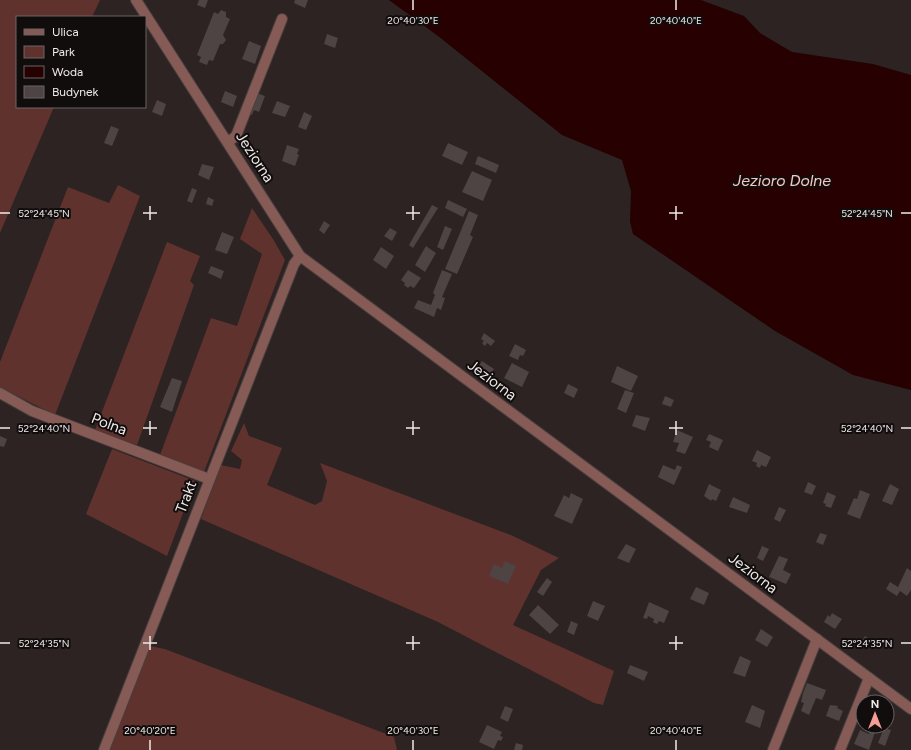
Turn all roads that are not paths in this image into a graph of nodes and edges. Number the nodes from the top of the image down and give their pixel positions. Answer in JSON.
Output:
{"nodes":[{"id":1,"x":136,"y":0,"type":"edge"},
{"id":2,"x":282,"y":18,"type":"dead end"},
{"id":3,"x":228,"y":142,"type":"junction"},
{"id":4,"x":300,"y":256,"type":"junction"},
{"id":5,"x":0,"y":393,"type":"edge"},
{"id":6,"x":209,"y":479,"type":"junction"},
{"id":7,"x":817,"y":639,"type":"junction"},
{"id":8,"x":869,"y":678,"type":"junction"},
{"id":9,"x":911,"y":709,"type":"edge"},
{"id":10,"x":104,"y":750,"type":"edge"},
{"id":11,"x":773,"y":750,"type":"edge"},
{"id":12,"x":840,"y":750,"type":"edge"}],
"edges":[{"from":1,"to":3,"type":"street","name":"Jeziorna"},
{"from":2,"to":3,"type":"street"},
{"from":3,"to":4,"type":"street","name":"Jeziorna"},
{"from":4,"to":6,"type":"street","name":"Trakt"},
{"from":4,"to":7,"type":"street","name":"Jeziorna"},
{"from":5,"to":6,"type":"street","name":"Polna"},
{"from":6,"to":10,"type":"street","name":"Trakt"},
{"from":7,"to":8,"type":"street","name":"Jeziorna"},
{"from":7,"to":11,"type":"street"},
{"from":8,"to":9,"type":"street","name":"Jeziorna"},
{"from":8,"to":12,"type":"street"}]}
